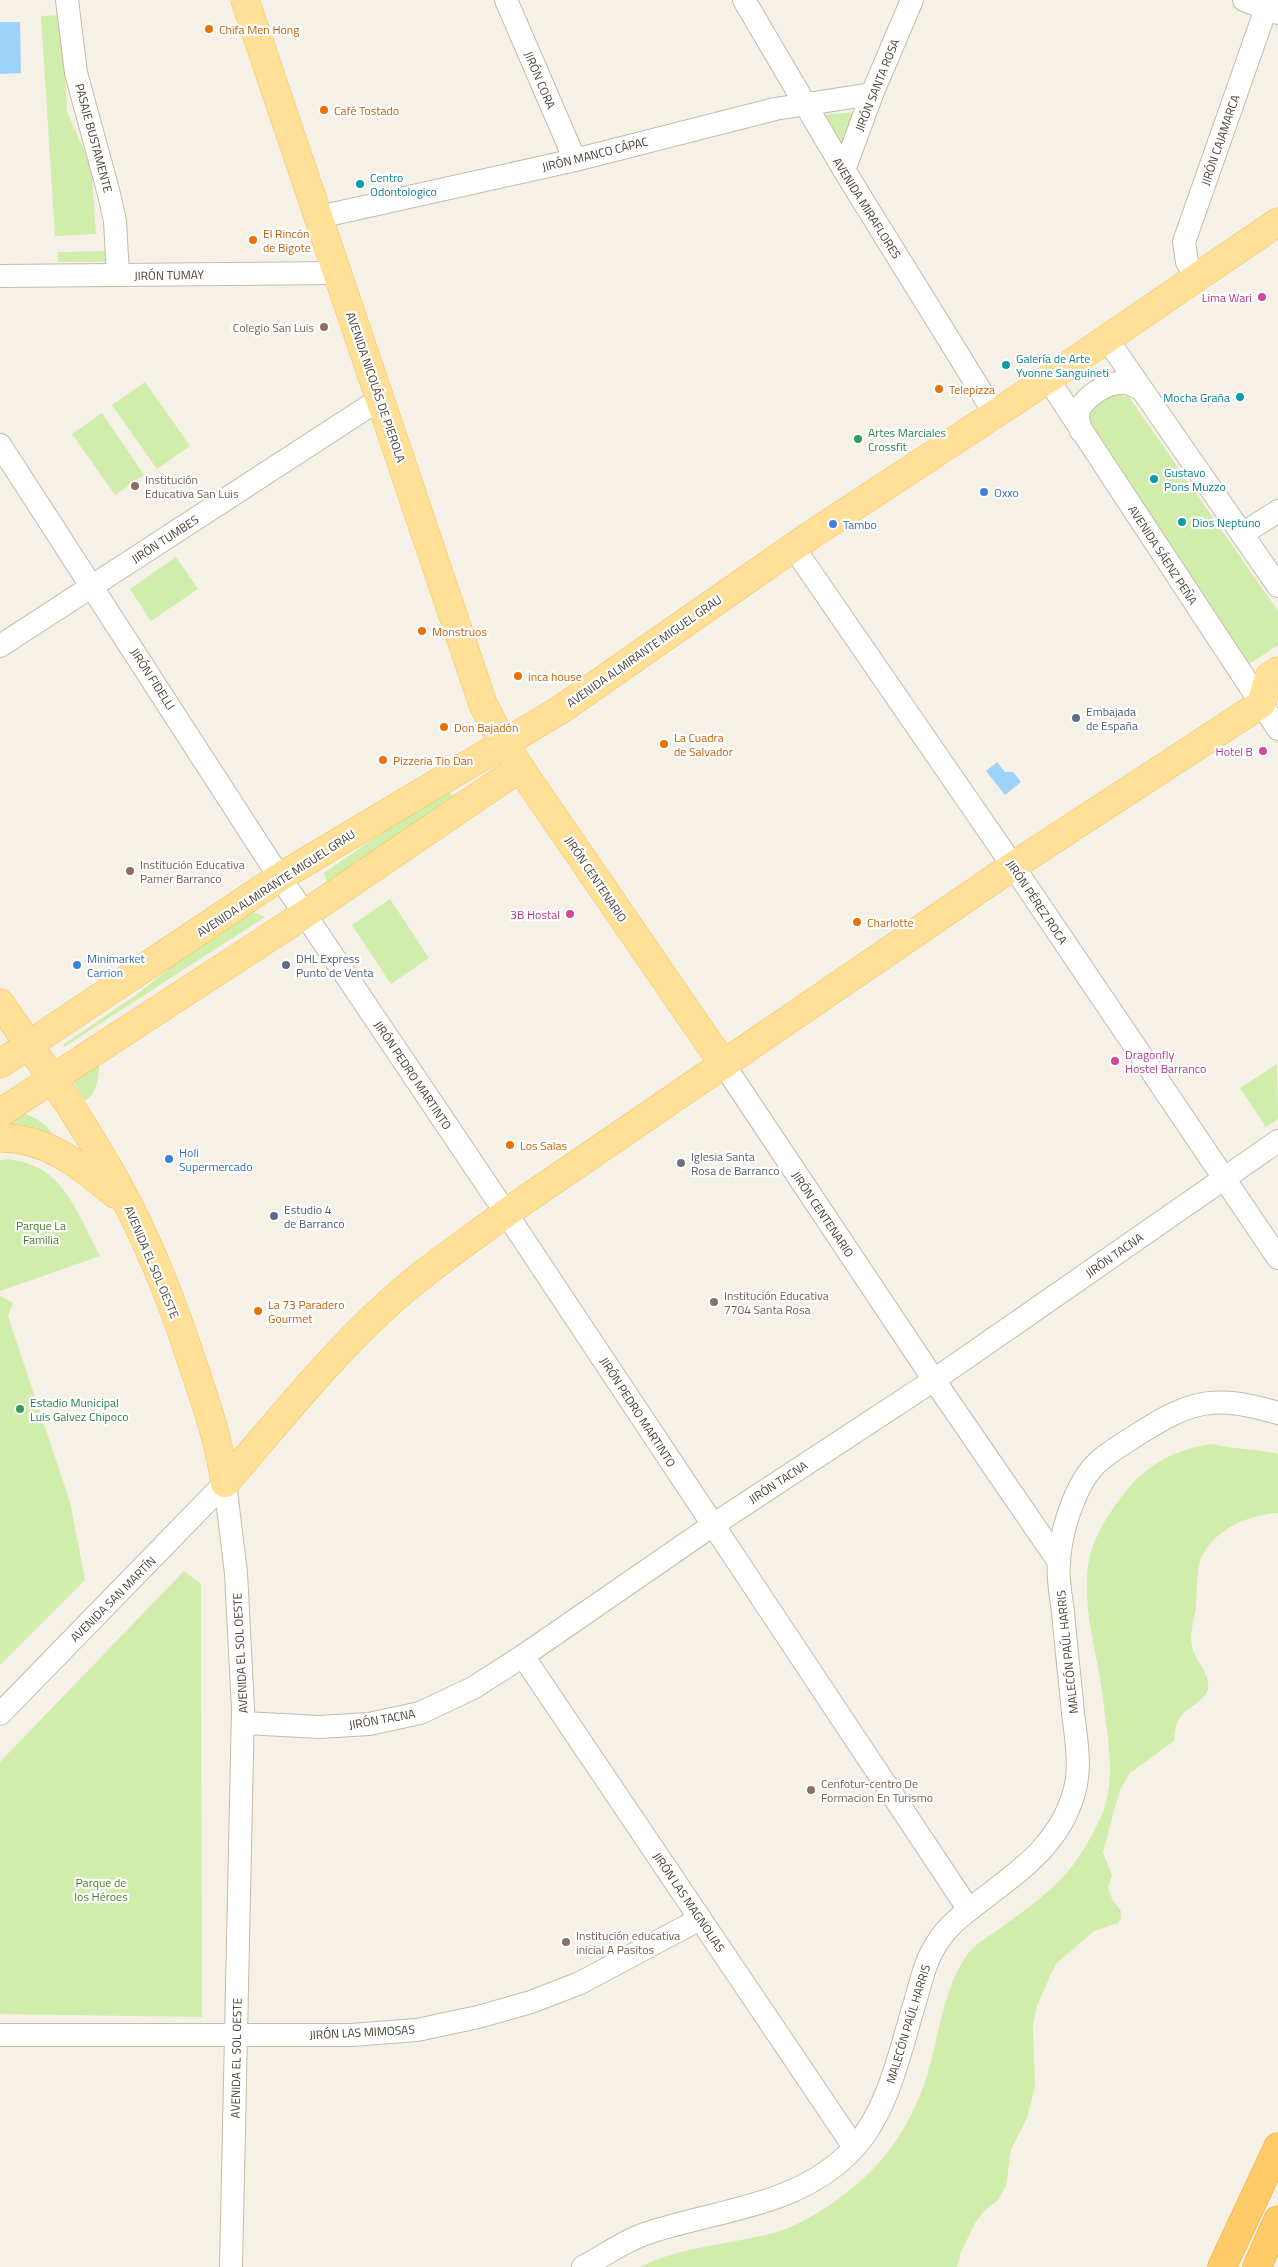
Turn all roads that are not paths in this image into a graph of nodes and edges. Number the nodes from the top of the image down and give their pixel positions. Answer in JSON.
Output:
{"nodes":[{"id":1,"x":67,"y":0,"type":"edge"},
{"id":2,"x":245,"y":0,"type":"edge"},
{"id":3,"x":506,"y":0,"type":"edge"},
{"id":4,"x":744,"y":0,"type":"edge"},
{"id":5,"x":912,"y":0,"type":"edge"},
{"id":6,"x":1244,"y":0,"type":"edge"},
{"id":7,"x":1271,"y":7,"type":"edge"},
{"id":8,"x":872,"y":94,"type":"junction"},
{"id":9,"x":803,"y":103,"type":"junction"},
{"id":10,"x":575,"y":160,"type":"junction"},
{"id":11,"x":844,"y":170,"type":"junction"},
{"id":12,"x":319,"y":217,"type":"junction"},
{"id":13,"x":1278,"y":222,"type":"edge"},
{"id":14,"x":338,"y":273,"type":"junction"},
{"id":15,"x":118,"y":275,"type":"junction"},
{"id":16,"x":0,"y":276,"type":"edge"},
{"id":17,"x":1197,"y":278,"type":"junction"},
{"id":18,"x":1107,"y":339,"type":"junction"},
{"id":19,"x":1048,"y":380,"type":"junction"},
{"id":20,"x":1142,"y":390,"type":"junction"},
{"id":21,"x":380,"y":399,"type":"junction"},
{"id":22,"x":995,"y":414,"type":"junction"},
{"id":23,"x":1082,"y":431,"type":"junction"},
{"id":24,"x":0,"y":445,"type":"edge"},
{"id":25,"x":1278,"y":511,"type":"edge"},
{"id":26,"x":1242,"y":534,"type":"junction"},
{"id":27,"x":794,"y":548,"type":"junction"},
{"id":28,"x":92,"y":586,"type":"junction"},
{"id":29,"x":1278,"y":586,"type":"edge"},
{"id":30,"x":0,"y":646,"type":"edge"},
{"id":31,"x":1278,"y":671,"type":"edge"},
{"id":32,"x":1269,"y":704,"type":"edge"},
{"id":33,"x":1278,"y":730,"type":"edge"},
{"id":34,"x":504,"y":744,"type":"junction"},
{"id":35,"x":520,"y":768,"type":"junction"},
{"id":36,"x":1013,"y":866,"type":"junction"},
{"id":37,"x":280,"y":877,"type":"junction"},
{"id":38,"x":305,"y":914,"type":"junction"},
{"id":39,"x":0,"y":1002,"type":"edge"},
{"id":40,"x":29,"y":1045,"type":"junction"},
{"id":41,"x":0,"y":1064,"type":"edge"},
{"id":42,"x":724,"y":1065,"type":"junction"},
{"id":43,"x":52,"y":1079,"type":"junction"},
{"id":44,"x":0,"y":1113,"type":"edge"},
{"id":45,"x":0,"y":1138,"type":"edge"},
{"id":46,"x":1278,"y":1142,"type":"edge"},
{"id":47,"x":1224,"y":1178,"type":"junction"},
{"id":48,"x":128,"y":1206,"type":"junction"},
{"id":49,"x":506,"y":1213,"type":"junction"},
{"id":50,"x":1278,"y":1258,"type":"edge"},
{"id":51,"x":934,"y":1380,"type":"junction"},
{"id":52,"x":1278,"y":1413,"type":"edge"},
{"id":53,"x":225,"y":1483,"type":"junction"},
{"id":54,"x":713,"y":1525,"type":"junction"},
{"id":55,"x":1059,"y":1562,"type":"junction"},
{"id":56,"x":524,"y":1656,"type":"junction"},
{"id":57,"x":0,"y":1714,"type":"edge"},
{"id":58,"x":244,"y":1723,"type":"junction"},
{"id":59,"x":969,"y":1910,"type":"junction"},
{"id":60,"x":700,"y":1919,"type":"junction"},
{"id":61,"x":0,"y":2034,"type":"edge"},
{"id":62,"x":236,"y":2035,"type":"junction"},
{"id":63,"x":854,"y":2147,"type":"junction"},
{"id":64,"x":1278,"y":2147,"type":"edge"},
{"id":65,"x":1278,"y":2220,"type":"edge"},
{"id":66,"x":607,"y":2261,"type":"edge"},
{"id":67,"x":231,"y":2267,"type":"edge"},
{"id":68,"x":583,"y":2267,"type":"edge"},
{"id":69,"x":1222,"y":2267,"type":"edge"},
{"id":70,"x":1257,"y":2267,"type":"edge"}],
"edges":[{"from":1,"to":15,"type":"street","name":"PASAJE BUSTAMENTE"},
{"from":2,"to":12,"type":"main road","name":"AVENIDA NICOLÁS DE PIEROLA"},
{"from":3,"to":10,"type":"street","name":"JIRÓN CORA"},
{"from":4,"to":9,"type":"street","name":"AVENIDA MIRAFLORES"},
{"from":5,"to":8,"type":"street","name":"JIRÓN SANTA ROSA"},
{"from":6,"to":7,"type":"street"},
{"from":7,"to":17,"type":"street","name":"JIRÓN CAJAMARCA"},
{"from":8,"to":9,"type":"street","name":"JIRÓN MANCO CÁPAC"},
{"from":8,"to":11,"type":"street","name":"JIRÓN SANTA ROSA"},
{"from":9,"to":10,"type":"street","name":"JIRÓN MANCO CÁPAC"},
{"from":9,"to":11,"type":"street","name":"AVENIDA MIRAFLORES"},
{"from":10,"to":12,"type":"street","name":"JIRÓN MANCO CÁPAC"},
{"from":11,"to":22,"type":"street","name":"AVENIDA MIRAFLORES"},
{"from":12,"to":14,"type":"main road","name":"AVENIDA NICOLÁS DE PIEROLA"},
{"from":13,"to":17,"type":"main road","name":"AVENIDA ALMIRANTE MIGUEL GRAU"},
{"from":14,"to":15,"type":"street","name":"JIRÓN TUMAY"},
{"from":14,"to":21,"type":"main road","name":"AVENIDA NICOLÁS DE PIEROLA"},
{"from":15,"to":16,"type":"street","name":"JIRÓN TUMAY"},
{"from":17,"to":18,"type":"main road","name":"AVENIDA ALMIRANTE MIGUEL GRAU"},
{"from":18,"to":19,"type":"main road","name":"AVENIDA ALMIRANTE MIGUEL GRAU"},
{"from":18,"to":20,"type":"street"},
{"from":19,"to":22,"type":"main road","name":"AVENIDA ALMIRANTE MIGUEL GRAU"},
{"from":19,"to":23,"type":"street","name":"AVENIDA SÁENZ PEÑA"},
{"from":20,"to":23,"type":"street"},
{"from":20,"to":26,"type":"street"},
{"from":21,"to":28,"type":"street","name":"JIRÓN TUMBES"},
{"from":21,"to":34,"type":"main road","name":"AVENIDA NICOLÁS DE PIEROLA"},
{"from":22,"to":27,"type":"main road","name":"AVENIDA ALMIRANTE MIGUEL GRAU"},
{"from":23,"to":32,"type":"street","name":"AVENIDA SÁENZ PEÑA"},
{"from":24,"to":28,"type":"street","name":"JIRÓN FIDELLI"},
{"from":25,"to":26,"type":"street"},
{"from":26,"to":29,"type":"street"},
{"from":27,"to":34,"type":"main road","name":"AVENIDA ALMIRANTE MIGUEL GRAU"},
{"from":27,"to":36,"type":"street","name":"JIRÓN PÉREZ ROCA"},
{"from":28,"to":30,"type":"street","name":"JIRÓN TUMBES"},
{"from":28,"to":37,"type":"street","name":"JIRÓN FIDELLI"},
{"from":31,"to":32,"type":"main road"},
{"from":32,"to":33,"type":"street","name":"AVENIDA SÁENZ PEÑA"},
{"from":32,"to":36,"type":"main road"},
{"from":34,"to":35,"type":"main road","name":"AVENIDA NICOLÁS DE PIEROLA"},
{"from":34,"to":37,"type":"main road","name":"AVENIDA ALMIRANTE MIGUEL GRAU"},
{"from":35,"to":38,"type":"main road"},
{"from":35,"to":42,"type":"main road","name":"JIRÓN CENTENARIO"},
{"from":36,"to":42,"type":"main road"},
{"from":36,"to":47,"type":"street","name":"JIRÓN PÉREZ ROCA"},
{"from":37,"to":38,"type":"street","name":"JIRÓN FIDELLI"},
{"from":37,"to":40,"type":"main road","name":"AVENIDA ALMIRANTE MIGUEL GRAU"},
{"from":38,"to":43,"type":"main road"},
{"from":38,"to":49,"type":"street","name":"JIRÓN PEDRO MARTINTO"},
{"from":39,"to":40,"type":"main road","name":"AVENIDA EL SOL OESTE"},
{"from":40,"to":41,"type":"main road","name":"AVENIDA ALMIRANTE MIGUEL GRAU"},
{"from":40,"to":43,"type":"main road","name":"AVENIDA EL SOL OESTE"},
{"from":42,"to":49,"type":"main road"},
{"from":42,"to":51,"type":"street","name":"JIRÓN CENTENARIO"},
{"from":43,"to":44,"type":"main road"},
{"from":43,"to":48,"type":"main road","name":"AVENIDA EL SOL OESTE"},
{"from":45,"to":48,"type":"main road"},
{"from":46,"to":47,"type":"street","name":"JIRÓN TACNA"},
{"from":47,"to":50,"type":"street","name":"JIRÓN PÉREZ ROCA"},
{"from":47,"to":51,"type":"street","name":"JIRÓN TACNA"},
{"from":48,"to":53,"type":"main road","name":"AVENIDA EL SOL OESTE"},
{"from":49,"to":53,"type":"main road"},
{"from":49,"to":54,"type":"street","name":"JIRÓN PEDRO MARTINTO"},
{"from":51,"to":54,"type":"street","name":"JIRÓN TACNA"},
{"from":51,"to":55,"type":"street","name":"JIRÓN CENTENARIO"},
{"from":52,"to":55,"type":"street"},
{"from":53,"to":57,"type":"street","name":"AVENIDA SAN MARTÍN"},
{"from":53,"to":58,"type":"street","name":"AVENIDA EL SOL OESTE"},
{"from":54,"to":56,"type":"street","name":"JIRÓN TACNA"},
{"from":54,"to":59,"type":"street","name":"JIRÓN PEDRO MARTINTO"},
{"from":55,"to":59,"type":"street","name":"MALECÓN PAÚL HARRIS"},
{"from":56,"to":58,"type":"street","name":"JIRÓN TACNA"},
{"from":56,"to":60,"type":"street","name":"JIRÓN LAS MAGNOLIAS"},
{"from":58,"to":62,"type":"street","name":"AVENIDA EL SOL OESTE"},
{"from":59,"to":63,"type":"street","name":"MALECÓN PAÚL HARRIS"},
{"from":60,"to":62,"type":"street","name":"JIRÓN LAS MIMOSAS"},
{"from":60,"to":63,"type":"street","name":"JIRÓN LAS MAGNOLIAS"},
{"from":61,"to":62,"type":"street","name":"JIRÓN LAS MIMOSAS"},
{"from":62,"to":67,"type":"street","name":"AVENIDA EL SOL OESTE"},
{"from":63,"to":66,"type":"street","name":"MALECÓN PAÚL HARRIS"},
{"from":64,"to":69,"type":"highway"},
{"from":65,"to":70,"type":"highway"},
{"from":66,"to":68,"type":"street","name":"MALECÓN PAÚL HARRIS"}]}
